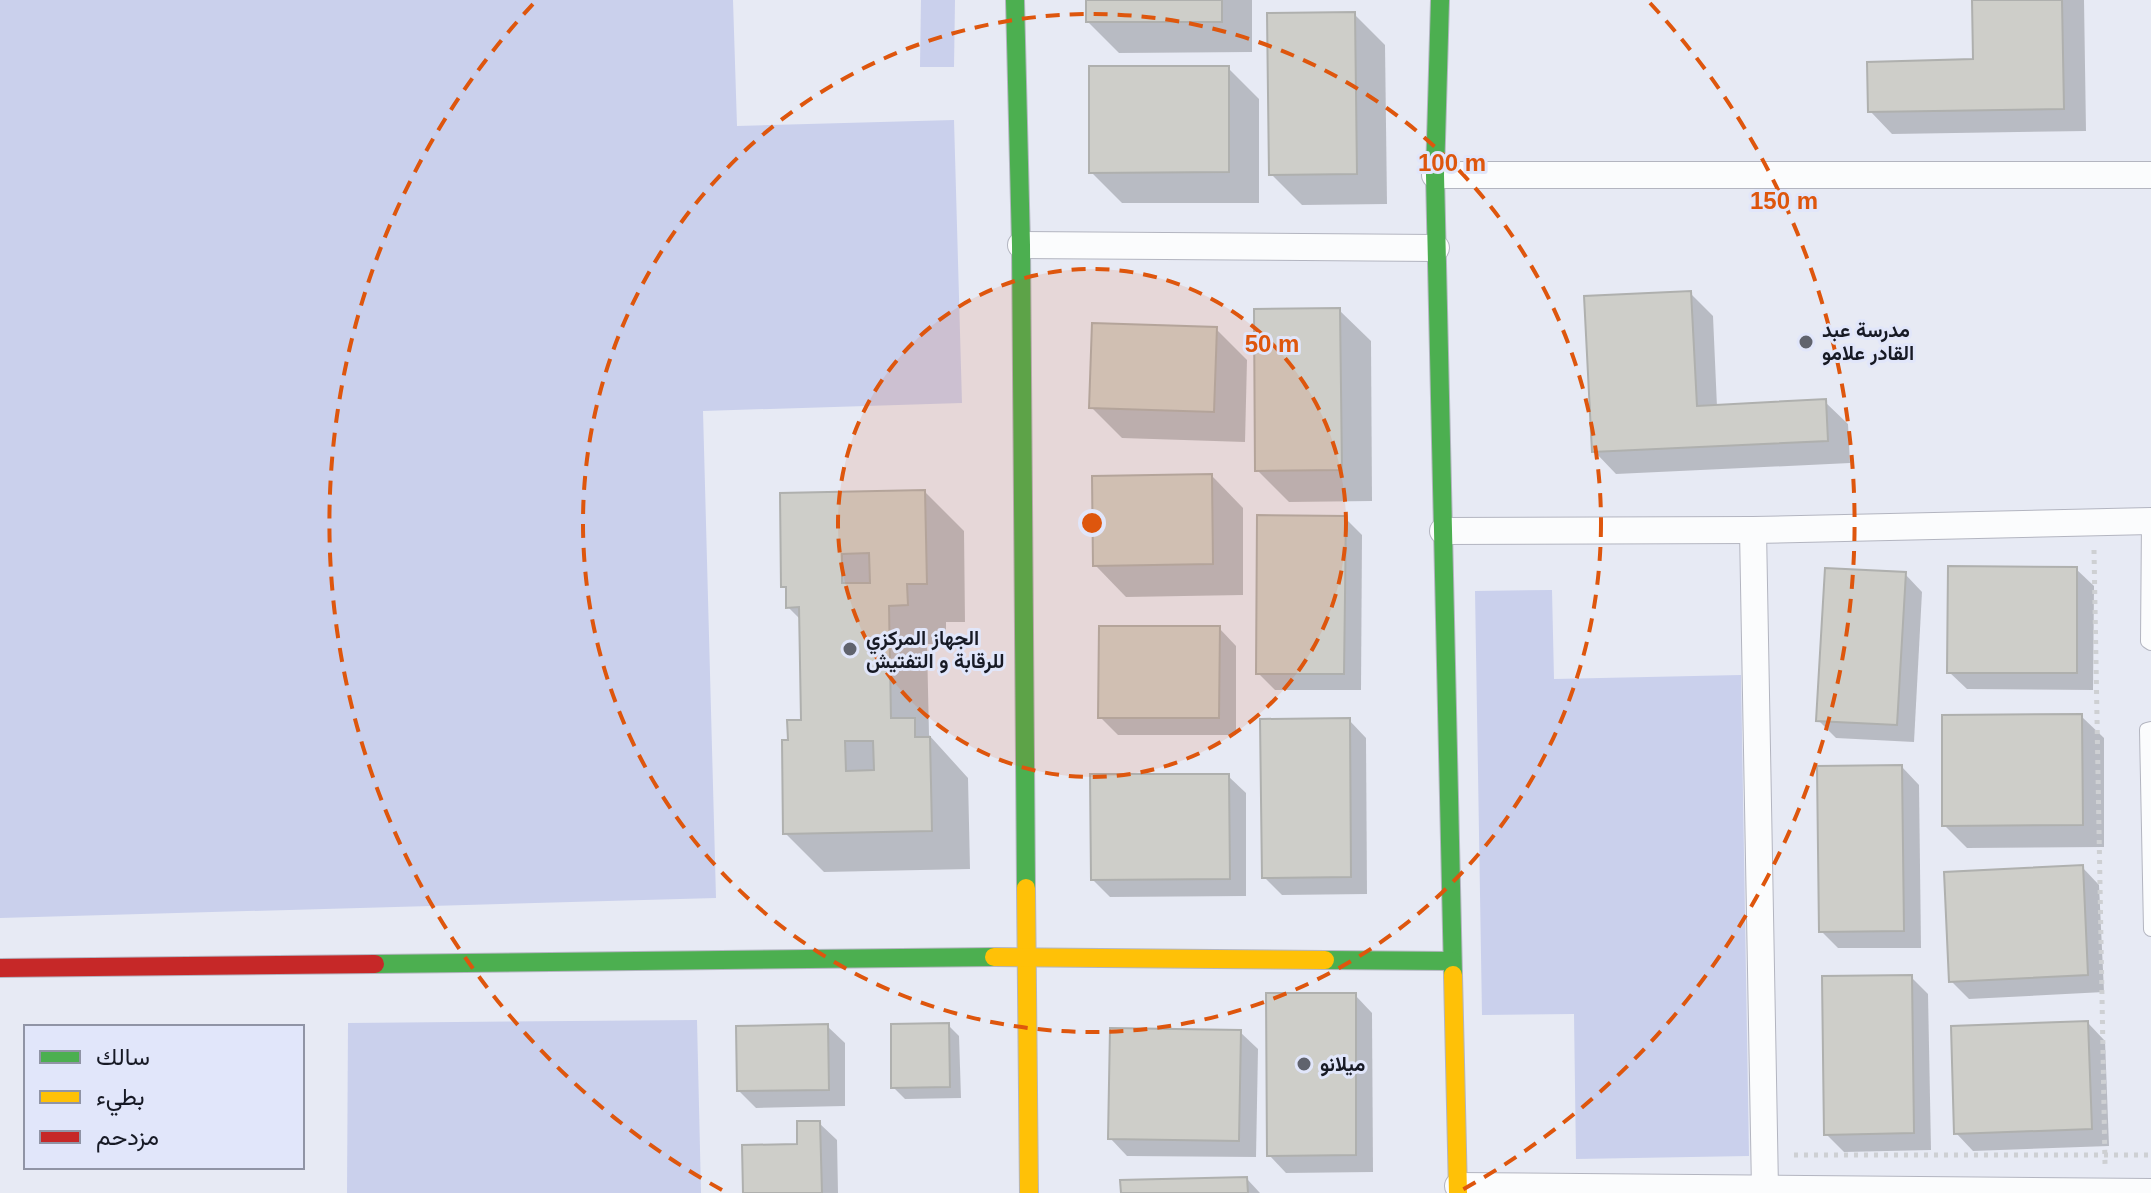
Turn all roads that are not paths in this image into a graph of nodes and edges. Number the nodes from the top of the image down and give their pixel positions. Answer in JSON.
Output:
{"nodes":[{"id":1,"x":1015,"y":0,"type":"edge"},
{"id":2,"x":1440,"y":0,"type":"edge"},
{"id":3,"x":1435,"y":175,"type":"junction"},
{"id":4,"x":2151,"y":175,"type":"edge"},
{"id":5,"x":1021,"y":245,"type":"junction"},
{"id":6,"x":1436,"y":248,"type":"junction"},
{"id":7,"x":2150,"y":521,"type":"edge"},
{"id":8,"x":1753,"y":530,"type":"junction"},
{"id":9,"x":1443,"y":531,"type":"junction"},
{"id":10,"x":2151,"y":643,"type":"edge"},
{"id":11,"x":2151,"y":729,"type":"edge"},
{"id":12,"x":2151,"y":929,"type":"edge"},
{"id":13,"x":1026,"y":957,"type":"junction"},
{"id":14,"x":1452,"y":961,"type":"junction"},
{"id":15,"x":0,"y":968,"type":"edge"},
{"id":16,"x":1458,"y":1189,"type":"edge"},
{"id":17,"x":1765,"y":1189,"type":"junction"},
{"id":18,"x":2151,"y":1192,"type":"edge"},
{"id":19,"x":1029,"y":1193,"type":"edge"}],
"edges":[{"from":1,"to":5,"type":"street"},
{"from":2,"to":3,"type":"street"},
{"from":3,"to":4,"type":"street"},
{"from":3,"to":6,"type":"street"},
{"from":5,"to":6,"type":"street"},
{"from":5,"to":13,"type":"street"},
{"from":6,"to":9,"type":"street"},
{"from":7,"to":8,"type":"street"},
{"from":7,"to":10,"type":"lane"},
{"from":8,"to":9,"type":"street"},
{"from":8,"to":17,"type":"street"},
{"from":9,"to":14,"type":"street"},
{"from":11,"to":12,"type":"lane"},
{"from":13,"to":14,"type":"street"},
{"from":13,"to":15,"type":"street"},
{"from":13,"to":19,"type":"street"},
{"from":14,"to":16,"type":"street"},
{"from":16,"to":17,"type":"street"},
{"from":17,"to":18,"type":"street"}]}
